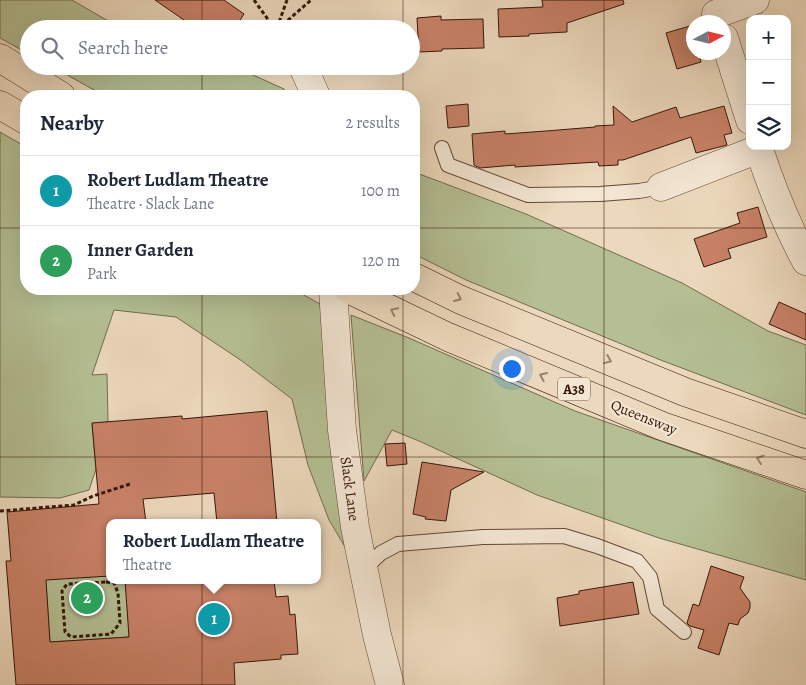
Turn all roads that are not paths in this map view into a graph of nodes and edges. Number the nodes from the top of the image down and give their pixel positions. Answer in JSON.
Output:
{"nodes":[{"id":1,"x":755,"y":0,"type":"edge"},
{"id":2,"x":725,"y":15,"type":"edge"},
{"id":3,"x":0,"y":58,"type":"edge"},
{"id":4,"x":730,"y":60,"type":"edge"},
{"id":5,"x":20,"y":70,"type":"edge"},
{"id":6,"x":27,"y":75,"type":"edge"},
{"id":7,"x":307,"y":75,"type":"edge"},
{"id":8,"x":51,"y":90,"type":"edge"},
{"id":9,"x":313,"y":90,"type":"edge"},
{"id":10,"x":0,"y":105,"type":"edge"},
{"id":11,"x":746,"y":108,"type":"edge"},
{"id":12,"x":20,"y":117,"type":"edge"},
{"id":13,"x":442,"y":148,"type":"dead end"},
{"id":14,"x":754,"y":150,"type":"edge"},
{"id":15,"x":760,"y":150,"type":"edge"},
{"id":16,"x":661,"y":187,"type":"joint"},
{"id":17,"x":806,"y":261,"type":"edge"},
{"id":18,"x":420,"y":280,"type":"edge"},
{"id":19,"x":333,"y":295,"type":"edge"},
{"id":20,"x":360,"y":295,"type":"edge"},
{"id":21,"x":806,"y":434,"type":"edge"},
{"id":22,"x":806,"y":475,"type":"edge"},
{"id":23,"x":364,"y":569,"type":"junction"},
{"id":24,"x":684,"y":632,"type":"dead end"},
{"id":25,"x":390,"y":685,"type":"edge"}],
"edges":[{"from":1,"to":2,"type":"street"},
{"from":3,"to":5,"type":"highway"},
{"from":4,"to":11,"type":"street"},
{"from":6,"to":8,"type":"highway"},
{"from":7,"to":9,"type":"street"},
{"from":10,"to":12,"type":"highway"},
{"from":13,"to":16,"type":"lane"},
{"from":14,"to":16,"type":"street"},
{"from":15,"to":17,"type":"street"},
{"from":18,"to":21,"type":"highway","one_way":true},
{"from":19,"to":23,"type":"street","name":"Slack Lane"},
{"from":22,"to":20,"type":"highway","name":"Queensway","number":"A38","one_way":true},
{"from":23,"to":24,"type":"lane"},
{"from":23,"to":25,"type":"street","name":"Slack Lane"}]}
